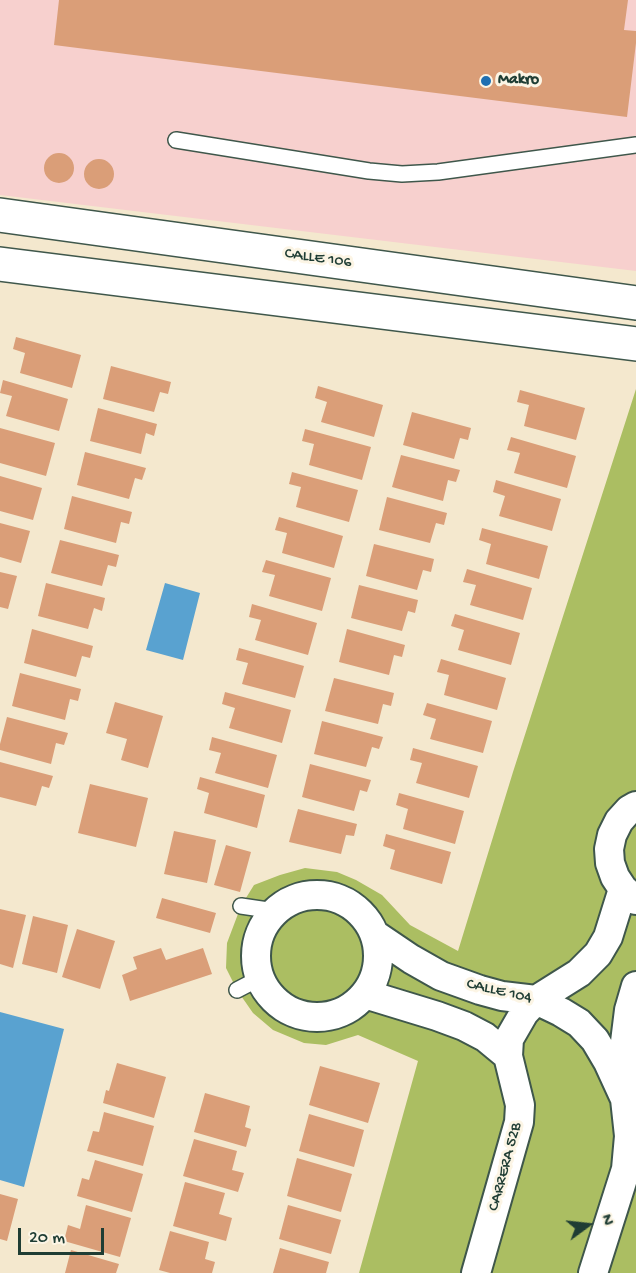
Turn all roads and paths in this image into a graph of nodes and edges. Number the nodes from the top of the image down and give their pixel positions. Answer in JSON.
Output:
{"nodes":[{"id":1,"x":176,"y":140,"type":"dead end"},
{"id":2,"x":636,"y":145,"type":"edge"},
{"id":3,"x":0,"y":215,"type":"edge"},
{"id":4,"x":0,"y":264,"type":"edge"},
{"id":5,"x":636,"y":303,"type":"edge"},
{"id":6,"x":636,"y":344,"type":"edge"},
{"id":7,"x":636,"y":806,"type":"edge"},
{"id":8,"x":629,"y":894,"type":"edge"},
{"id":9,"x":241,"y":906,"type":"dead end"},
{"id":10,"x":275,"y":911,"type":"junction"},
{"id":11,"x":374,"y":934,"type":"junction"},
{"id":12,"x":636,"y":986,"type":"edge"},
{"id":13,"x":365,"y":994,"type":"junction"},
{"id":14,"x":536,"y":1000,"type":"junction"},
{"id":15,"x":508,"y":1056,"type":"junction"},
{"id":16,"x":626,"y":1099,"type":"junction"},
{"id":17,"x":476,"y":1273,"type":"edge"},
{"id":18,"x":593,"y":1273,"type":"edge"}],
"edges":[{"from":1,"to":2,"type":"lane"},
{"from":3,"to":5,"type":"street","name":"CALLE 106"},
{"from":4,"to":6,"type":"street"},
{"from":7,"to":8,"type":"street","name":"CARRERA 52B"},
{"from":8,"to":14,"type":"street","name":"CARRERA 52B"},
{"from":9,"to":10,"type":"lane"},
{"from":10,"to":11,"type":"street","name":"CALLE 104"},
{"from":10,"to":13,"type":"street"},
{"from":11,"to":13,"type":"street"},
{"from":11,"to":14,"type":"street","name":"CALLE 104"},
{"from":12,"to":16,"type":"street"},
{"from":13,"to":15,"type":"street"},
{"from":14,"to":15,"type":"street","name":"CARRERA 52B"},
{"from":14,"to":16,"type":"street","name":"CALLE 104"},
{"from":15,"to":17,"type":"street","name":"CARRERA 52B"},
{"from":16,"to":18,"type":"street"}]}
